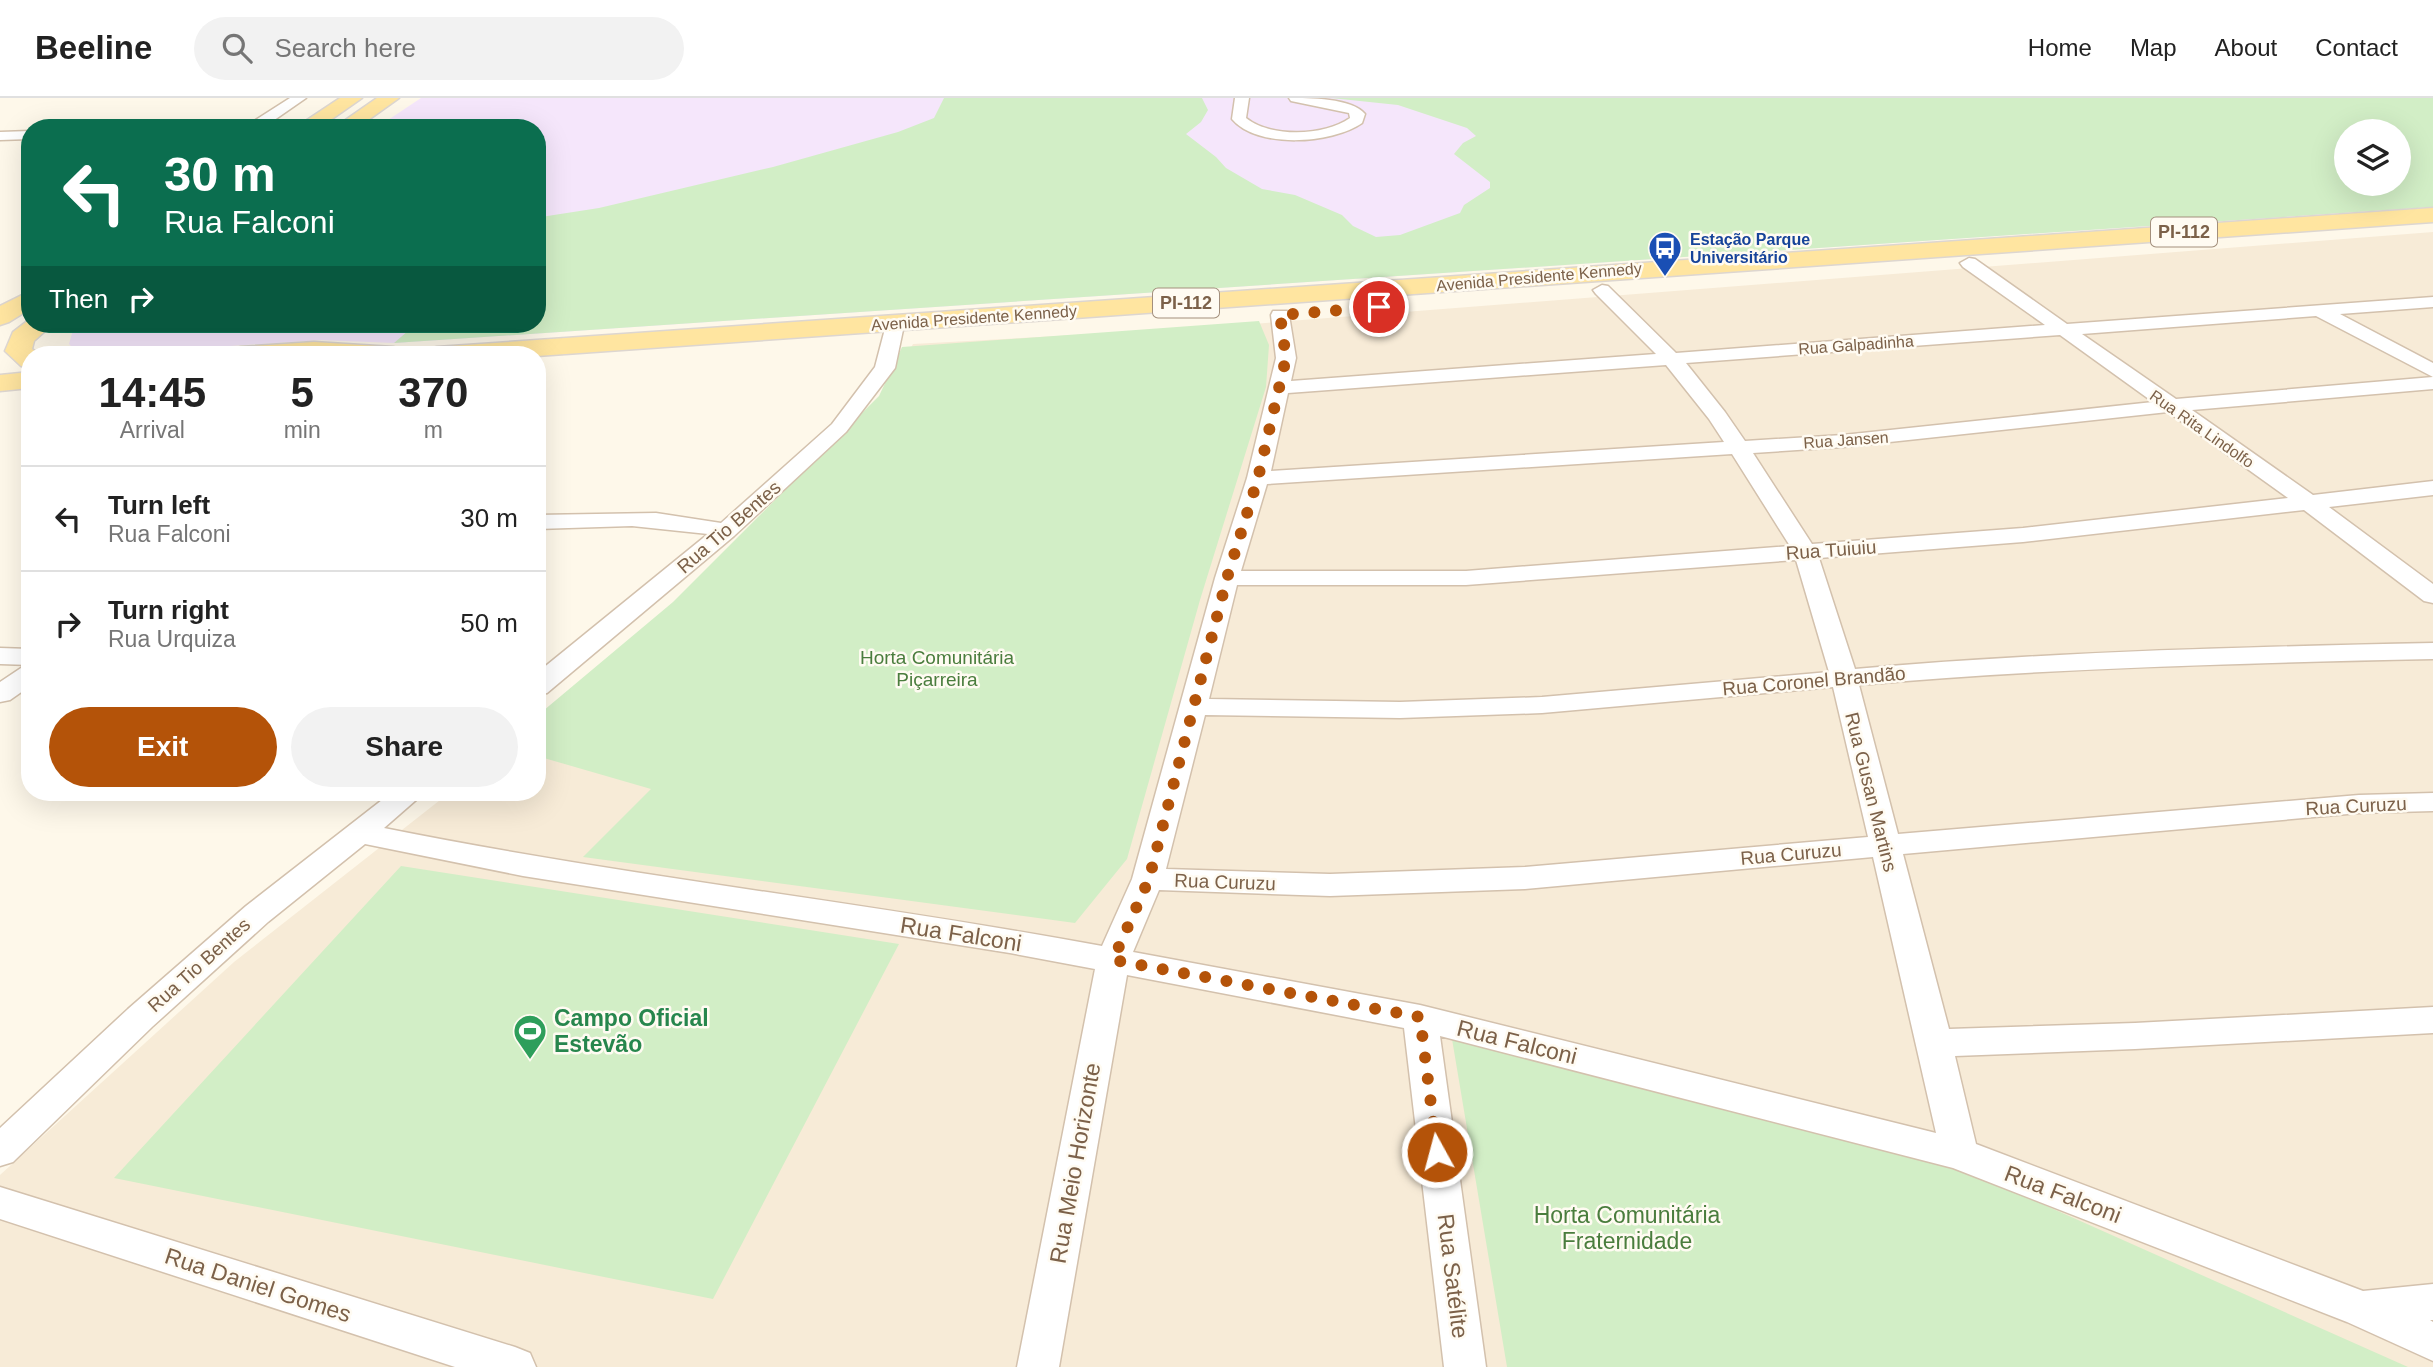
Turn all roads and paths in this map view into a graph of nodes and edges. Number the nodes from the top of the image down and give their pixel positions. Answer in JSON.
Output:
{"nodes":[{"id":1,"x":299,"y":98,"type":"edge"},
{"id":2,"x":354,"y":98,"type":"edge"},
{"id":3,"x":390,"y":98,"type":"edge"},
{"id":4,"x":1242,"y":98,"type":"edge"},
{"id":5,"x":1296,"y":98,"type":"edge"},
{"id":6,"x":266,"y":119,"type":"edge"},
{"id":7,"x":319,"y":119,"type":"edge"},
{"id":8,"x":358,"y":119,"type":"edge"},
{"id":9,"x":21,"y":135,"type":"edge"},
{"id":10,"x":0,"y":136,"type":"edge"},
{"id":11,"x":2433,"y":215,"type":"edge"},
{"id":12,"x":2248,"y":228,"type":"junction"},
{"id":13,"x":2433,"y":230,"type":"edge"},
{"id":14,"x":2154,"y":234,"type":"junction"},
{"id":15,"x":2276,"y":242,"type":"junction"},
{"id":16,"x":2181,"y":249,"type":"junction"},
{"id":17,"x":1969,"y":263,"type":"junction"},
{"id":18,"x":1602,"y":290,"type":"junction"},
{"id":19,"x":2433,"y":302,"type":"edge"},
{"id":20,"x":21,"y":303,"type":"edge"},
{"id":21,"x":2318,"y":310,"type":"junction"},
{"id":22,"x":3,"y":314,"type":"edge"},
{"id":23,"x":1280,"y":315,"type":"junction"},
{"id":24,"x":2060,"y":330,"type":"junction"},
{"id":25,"x":28,"y":333,"type":"edge"},
{"id":26,"x":893,"y":333,"type":"junction"},
{"id":27,"x":546,"y":350,"type":"edge"},
{"id":28,"x":21,"y":353,"type":"edge"},
{"id":29,"x":1671,"y":358,"type":"junction"},
{"id":30,"x":546,"y":366,"type":"edge"},
{"id":31,"x":2433,"y":371,"type":"edge"},
{"id":32,"x":21,"y":381,"type":"edge"},
{"id":33,"x":0,"y":383,"type":"edge"},
{"id":34,"x":2433,"y":383,"type":"edge"},
{"id":35,"x":1279,"y":388,"type":"junction"},
{"id":36,"x":21,"y":405,"type":"edge"},
{"id":37,"x":0,"y":406,"type":"edge"},
{"id":38,"x":2169,"y":406,"type":"junction"},
{"id":39,"x":1738,"y":447,"type":"junction"},
{"id":40,"x":1258,"y":478,"type":"junction"},
{"id":41,"x":2433,"y":488,"type":"edge"},
{"id":42,"x":2307,"y":501,"type":"junction"},
{"id":43,"x":546,"y":522,"type":"edge"},
{"id":44,"x":726,"y":531,"type":"junction"},
{"id":45,"x":1805,"y":551,"type":"junction"},
{"id":46,"x":1227,"y":578,"type":"junction"},
{"id":47,"x":2433,"y":596,"type":"edge"},
{"id":48,"x":2433,"y":651,"type":"edge"},
{"id":49,"x":0,"y":656,"type":"edge"},
{"id":50,"x":21,"y":657,"type":"edge"},
{"id":51,"x":1844,"y":678,"type":"junction"},
{"id":52,"x":21,"y":680,"type":"edge"},
{"id":53,"x":546,"y":680,"type":"edge"},
{"id":54,"x":0,"y":694,"type":"edge"},
{"id":55,"x":1195,"y":708,"type":"junction"},
{"id":56,"x":400,"y":801,"type":"edge"},
{"id":57,"x":2433,"y":802,"type":"edge"},
{"id":58,"x":360,"y":833,"type":"junction"},
{"id":59,"x":1884,"y":846,"type":"junction"},
{"id":60,"x":1149,"y":879,"type":"junction"},
{"id":61,"x":1113,"y":960,"type":"junction"},
{"id":62,"x":1420,"y":1017,"type":"junction"},
{"id":63,"x":2433,"y":1020,"type":"edge"},
{"id":64,"x":1935,"y":1043,"type":"junction"},
{"id":65,"x":0,"y":1151,"type":"edge"},
{"id":66,"x":1959,"y":1154,"type":"junction"},
{"id":67,"x":0,"y":1203,"type":"edge"},
{"id":68,"x":2433,"y":1302,"type":"edge"},
{"id":69,"x":2362,"y":1310,"type":"junction"},
{"id":70,"x":2433,"y":1342,"type":"edge"},
{"id":71,"x":515,"y":1367,"type":"edge"},
{"id":72,"x":1038,"y":1367,"type":"edge"},
{"id":73,"x":1465,"y":1367,"type":"edge"}],
"edges":[{"from":1,"to":6,"type":"street"},
{"from":2,"to":7,"type":"main road"},
{"from":3,"to":8,"type":"main road"},
{"from":4,"to":5,"type":"street"},
{"from":9,"to":10,"type":"street"},
{"from":11,"to":12,"type":"main road","name":"Avenida Presidente Kennedy","number":"PI-112"},
{"from":12,"to":14,"type":"main road","name":"Avenida Presidente Kennedy","number":"PI-112"},
{"from":12,"to":15,"type":"main road"},
{"from":13,"to":15,"type":"main road","name":"Avenida Presidente Kennedy","number":"PI-112"},
{"from":14,"to":16,"type":"main road"},
{"from":14,"to":26,"type":"main road","name":"Avenida Presidente Kennedy","number":"PI-112"},
{"from":15,"to":16,"type":"main road","name":"Avenida Presidente Kennedy","number":"PI-112"},
{"from":16,"to":17,"type":"main road","name":"Avenida Presidente Kennedy","number":"PI-112"},
{"from":17,"to":18,"type":"main road","name":"Avenida Presidente Kennedy","number":"PI-112"},
{"from":17,"to":24,"type":"street","name":"Rua Rita Lindolfo"},
{"from":18,"to":23,"type":"main road","name":"Avenida Presidente Kennedy","number":"PI-112"},
{"from":18,"to":29,"type":"street","name":"Rua Gusan Martins"},
{"from":19,"to":21,"type":"street","name":"Rua Galpadinha"},
{"from":20,"to":22,"type":"main road"},
{"from":21,"to":24,"type":"street","name":"Rua Galpadinha"},
{"from":21,"to":31,"type":"street"},
{"from":23,"to":26,"type":"main road","name":"Avenida Presidente Kennedy","number":"PI-112"},
{"from":23,"to":35,"type":"street","name":"Rua Meio Horizonte"},
{"from":24,"to":29,"type":"street","name":"Rua Galpadinha"},
{"from":24,"to":38,"type":"street","name":"Rua Rita Lindolfo"},
{"from":25,"to":28,"type":"main road"},
{"from":26,"to":27,"type":"main road","name":"Avenida Presidente Kennedy","number":"PI-112"},
{"from":26,"to":30,"type":"main road","name":"Avenida Presidente Kennedy","number":"PI-112"},
{"from":26,"to":44,"type":"street","name":"Rua Tio Bentes"},
{"from":29,"to":35,"type":"street","name":"Rua Galpadinha"},
{"from":29,"to":39,"type":"street","name":"Rua Gusan Martins"},
{"from":32,"to":33,"type":"main road"},
{"from":34,"to":38,"type":"street","name":"Rua Jansen"},
{"from":35,"to":40,"type":"street","name":"Rua Meio Horizonte"},
{"from":36,"to":37,"type":"main road"},
{"from":38,"to":39,"type":"street","name":"Rua Jansen"},
{"from":38,"to":42,"type":"street","name":"Rua Rita Lindolfo"},
{"from":39,"to":40,"type":"street","name":"Rua Jansen"},
{"from":39,"to":45,"type":"street","name":"Rua Gusan Martins"},
{"from":40,"to":46,"type":"street","name":"Rua Meio Horizonte"},
{"from":41,"to":42,"type":"street","name":"Rua Tuiuiu"},
{"from":42,"to":45,"type":"street","name":"Rua Tuiuiu"},
{"from":42,"to":47,"type":"street","name":"Rua Rita Lindolfo"},
{"from":43,"to":44,"type":"street"},
{"from":44,"to":53,"type":"street","name":"Rua Tio Bentes"},
{"from":45,"to":46,"type":"street","name":"Rua Tuiuiu"},
{"from":45,"to":51,"type":"street","name":"Rua Gusan Martins"},
{"from":46,"to":55,"type":"street","name":"Rua Meio Horizonte"},
{"from":48,"to":51,"type":"street","name":"Rua Coronel Brandão"},
{"from":49,"to":50,"type":"street"},
{"from":51,"to":55,"type":"street","name":"Rua Coronel Brandão"},
{"from":51,"to":59,"type":"street","name":"Rua Gusan Martins"},
{"from":52,"to":54,"type":"street"},
{"from":55,"to":60,"type":"street","name":"Rua Meio Horizonte"},
{"from":56,"to":58,"type":"street","name":"Rua Tio Bentes"},
{"from":57,"to":59,"type":"street","name":"Rua Curuzu"},
{"from":58,"to":61,"type":"street","name":"Rua Falconi"},
{"from":58,"to":65,"type":"street","name":"Rua Tio Bentes"},
{"from":59,"to":60,"type":"street","name":"Rua Curuzu"},
{"from":59,"to":64,"type":"street","name":"Rua Gusan Martins"},
{"from":60,"to":61,"type":"street","name":"Rua Meio Horizonte"},
{"from":61,"to":62,"type":"street","name":"Rua Falconi"},
{"from":61,"to":72,"type":"street","name":"Rua Meio Horizonte"},
{"from":62,"to":66,"type":"street","name":"Rua Falconi"},
{"from":62,"to":73,"type":"street","name":"Rua Satélite"},
{"from":63,"to":64,"type":"street"},
{"from":64,"to":66,"type":"street","name":"Rua Gusan Martins"},
{"from":66,"to":69,"type":"street","name":"Rua Falconi"},
{"from":67,"to":71,"type":"street","name":"Rua Daniel Gomes"},
{"from":68,"to":69,"type":"street"},
{"from":69,"to":70,"type":"street","name":"Rua Falconi"}]}
